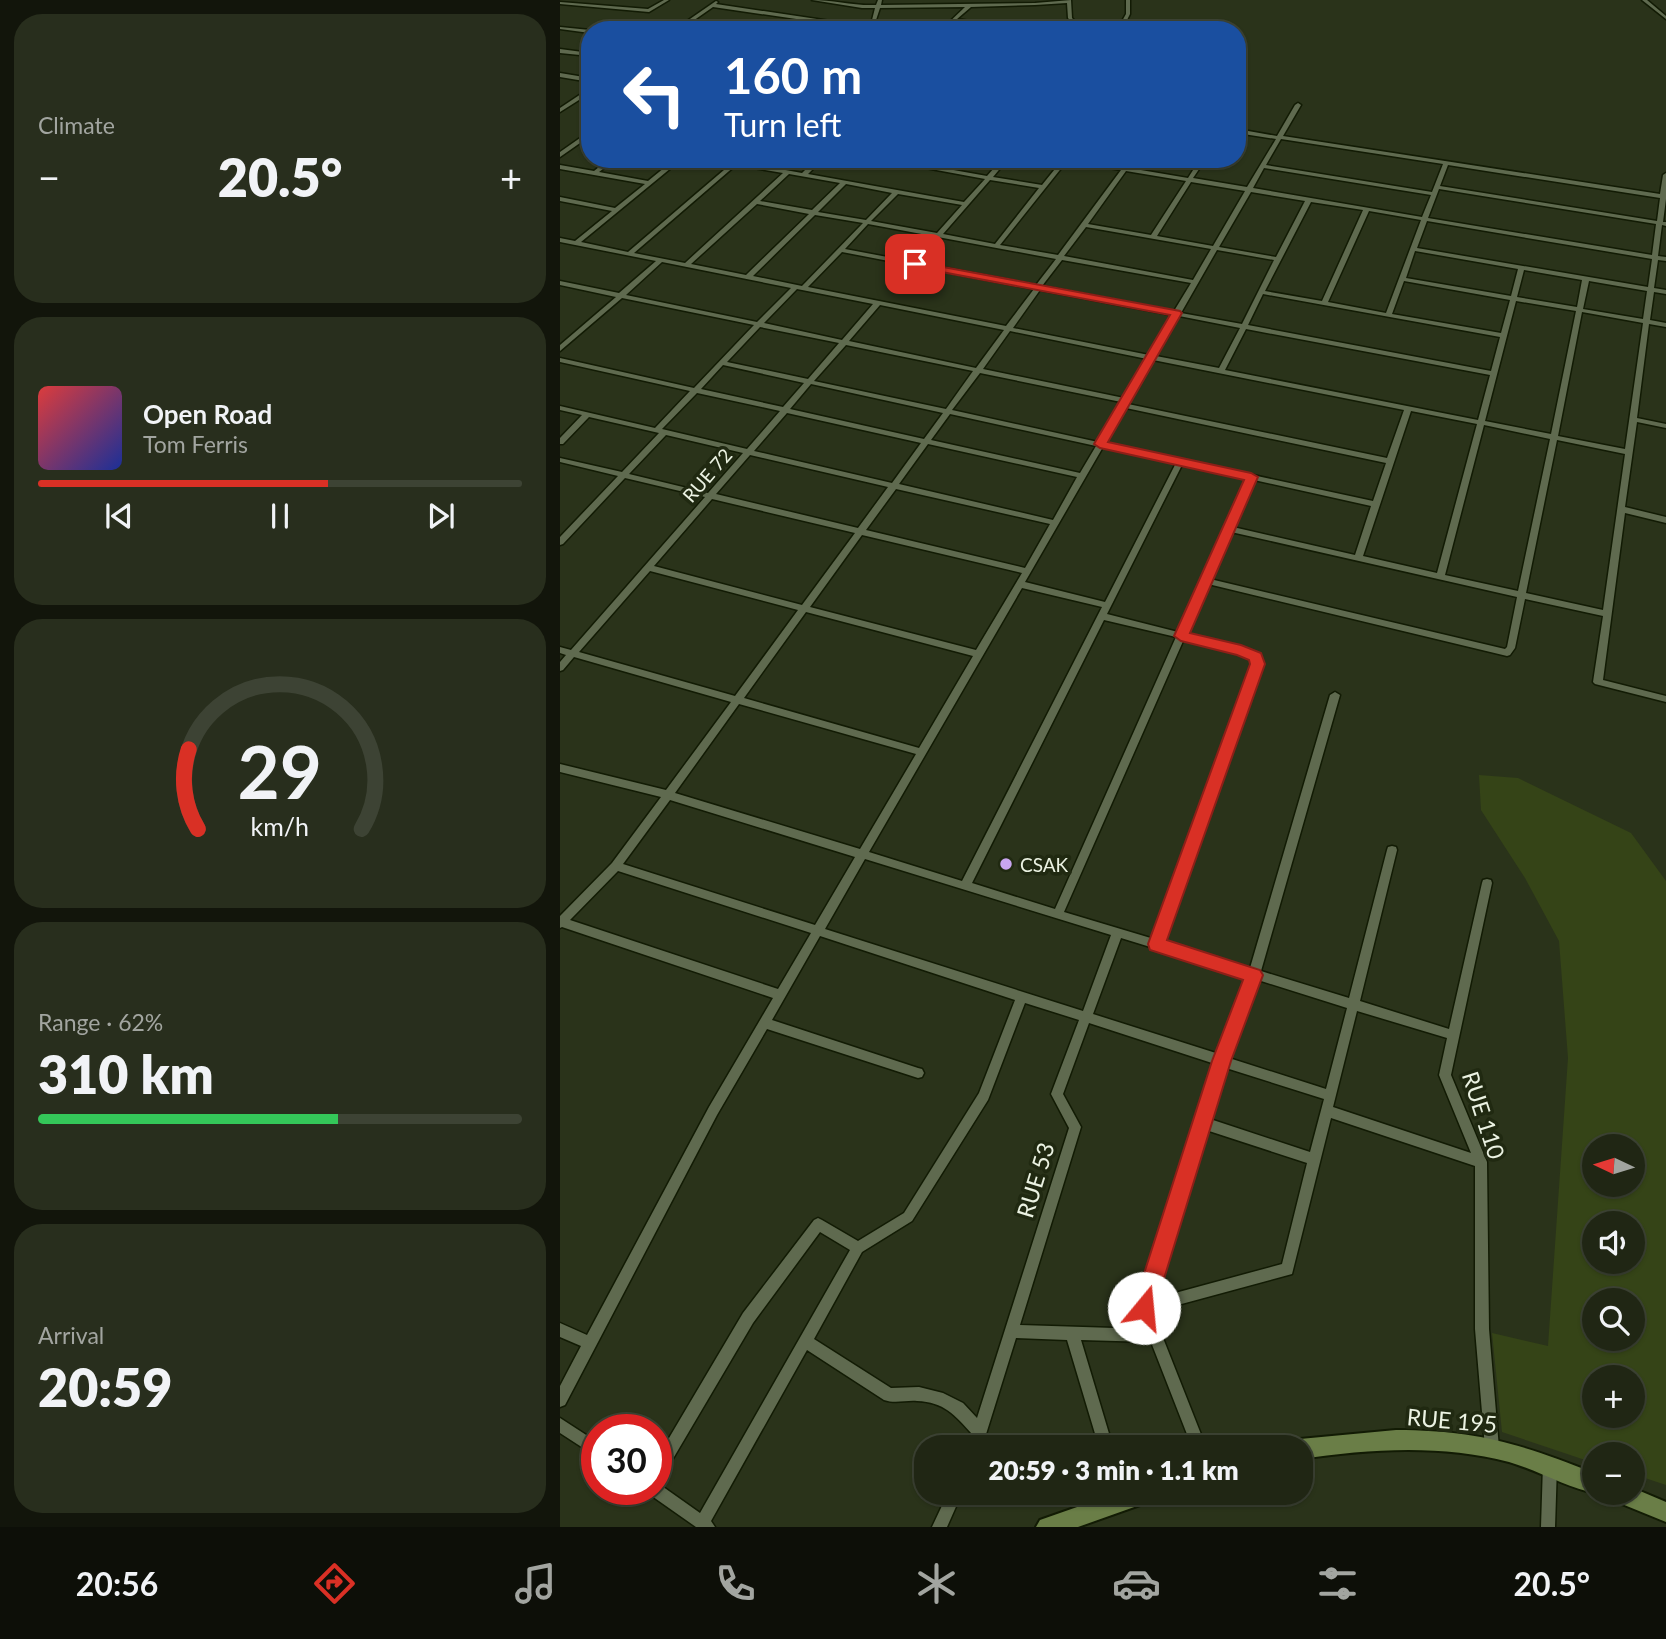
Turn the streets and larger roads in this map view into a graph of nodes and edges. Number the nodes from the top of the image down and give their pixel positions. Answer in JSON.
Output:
{"nodes":[{"id":1,"x":667,"y":0,"type":"edge"},
{"id":2,"x":719,"y":0,"type":"edge"},
{"id":3,"x":814,"y":0,"type":"edge"},
{"id":4,"x":976,"y":0,"type":"edge"},
{"id":5,"x":1069,"y":0,"type":"edge"},
{"id":6,"x":1128,"y":0,"type":"edge"},
{"id":7,"x":1644,"y":0,"type":"edge"},
{"id":8,"x":879,"y":2,"type":"edge"},
{"id":9,"x":560,"y":3,"type":"edge"},
{"id":10,"x":712,"y":5,"type":"junction"},
{"id":11,"x":969,"y":6,"type":"junction"},
{"id":12,"x":1666,"y":18,"type":"edge"},
{"id":13,"x":953,"y":20,"type":"joint"},
{"id":14,"x":689,"y":21,"type":"edge"},
{"id":15,"x":821,"y":21,"type":"edge"},
{"id":16,"x":875,"y":21,"type":"edge"},
{"id":17,"x":960,"y":21,"type":"edge"},
{"id":18,"x":1073,"y":21,"type":"edge"},
{"id":19,"x":1124,"y":21,"type":"edge"},
{"id":20,"x":560,"y":27,"type":"edge"},
{"id":21,"x":581,"y":30,"type":"edge"},
{"id":22,"x":560,"y":51,"type":"edge"},
{"id":23,"x":581,"y":54,"type":"edge"},
{"id":24,"x":560,"y":75,"type":"edge"},
{"id":25,"x":581,"y":78,"type":"edge"},
{"id":26,"x":581,"y":95,"type":"edge"},
{"id":27,"x":1298,"y":105,"type":"dead end"},
{"id":28,"x":562,"y":107,"type":"edge"},
{"id":29,"x":1246,"y":132,"type":"edge"},
{"id":30,"x":1279,"y":137,"type":"junction"},
{"id":31,"x":581,"y":140,"type":"edge"},
{"id":32,"x":560,"y":155,"type":"edge"},
{"id":33,"x":1446,"y":163,"type":"junction"},
{"id":34,"x":1262,"y":166,"type":"junction"},
{"id":35,"x":560,"y":167,"type":"edge"},
{"id":36,"x":602,"y":168,"type":"edge"},
{"id":37,"x":668,"y":168,"type":"edge"},
{"id":38,"x":729,"y":168,"type":"edge"},
{"id":39,"x":764,"y":168,"type":"edge"},
{"id":40,"x":810,"y":168,"type":"edge"},
{"id":41,"x":932,"y":168,"type":"edge"},
{"id":42,"x":997,"y":168,"type":"edge"},
{"id":43,"x":1059,"y":168,"type":"edge"},
{"id":44,"x":1119,"y":168,"type":"edge"},
{"id":45,"x":1197,"y":168,"type":"edge"},
{"id":46,"x":1125,"y":169,"type":"junction"},
{"id":47,"x":788,"y":172,"type":"junction"},
{"id":48,"x":595,"y":173,"type":"junction"},
{"id":49,"x":803,"y":175,"type":"junction"},
{"id":50,"x":1666,"y":175,"type":"edge"},
{"id":51,"x":989,"y":178,"type":"junction"},
{"id":52,"x":1190,"y":180,"type":"junction"},
{"id":53,"x":845,"y":182,"type":"junction"},
{"id":54,"x":649,"y":183,"type":"junction"},
{"id":55,"x":1043,"y":187,"type":"junction"},
{"id":56,"x":1249,"y":190,"type":"junction"},
{"id":57,"x":896,"y":191,"type":"junction"},
{"id":58,"x":1435,"y":191,"type":"junction"},
{"id":59,"x":1665,"y":197,"type":"edge"},
{"id":60,"x":560,"y":199,"type":"edge"},
{"id":61,"x":1309,"y":200,"type":"junction"},
{"id":62,"x":756,"y":202,"type":"junction"},
{"id":63,"x":967,"y":204,"type":"junction"},
{"id":64,"x":1367,"y":209,"type":"junction"},
{"id":65,"x":617,"y":210,"type":"junction"},
{"id":66,"x":814,"y":212,"type":"junction"},
{"id":67,"x":1425,"y":219,"type":"junction"},
{"id":68,"x":867,"y":222,"type":"junction"},
{"id":69,"x":1663,"y":224,"type":"edge"},
{"id":70,"x":1084,"y":225,"type":"junction"},
{"id":71,"x":939,"y":235,"type":"junction"},
{"id":72,"x":1153,"y":237,"type":"junction"},
{"id":73,"x":560,"y":240,"type":"edge"},
{"id":74,"x":576,"y":243,"type":"junction"},
{"id":75,"x":996,"y":246,"type":"junction"},
{"id":76,"x":1215,"y":248,"type":"junction"},
{"id":77,"x":1413,"y":249,"type":"junction"},
{"id":78,"x":841,"y":250,"type":"junction"},
{"id":79,"x":630,"y":253,"type":"junction"},
{"id":80,"x":1655,"y":257,"type":"junction"},
{"id":81,"x":1060,"y":258,"type":"junction"},
{"id":82,"x":1278,"y":259,"type":"junction"},
{"id":83,"x":1666,"y":259,"type":"edge"},
{"id":84,"x":661,"y":260,"type":"junction"},
{"id":85,"x":686,"y":265,"type":"junction"},
{"id":86,"x":1522,"y":267,"type":"junction"},
{"id":87,"x":748,"y":277,"type":"junction"},
{"id":88,"x":1586,"y":278,"type":"junction"},
{"id":89,"x":1402,"y":279,"type":"junction"},
{"id":90,"x":1195,"y":282,"type":"junction"},
{"id":91,"x":560,"y":283,"type":"edge"},
{"id":92,"x":800,"y":287,"type":"junction"},
{"id":93,"x":1039,"y":287,"type":"junction"},
{"id":94,"x":1651,"y":289,"type":"junction"},
{"id":95,"x":1261,"y":292,"type":"junction"},
{"id":96,"x":1666,"y":292,"type":"edge"},
{"id":97,"x":620,"y":296,"type":"junction"},
{"id":98,"x":1514,"y":298,"type":"junction"},
{"id":99,"x":878,"y":303,"type":"junction"},
{"id":100,"x":1324,"y":303,"type":"junction"},
{"id":101,"x":1579,"y":310,"type":"junction"},
{"id":102,"x":1177,"y":313,"type":"junction"},
{"id":103,"x":1388,"y":315,"type":"junction"},
{"id":104,"x":1646,"y":322,"type":"junction"},
{"id":105,"x":759,"y":325,"type":"junction"},
{"id":106,"x":1666,"y":325,"type":"edge"},
{"id":107,"x":1244,"y":326,"type":"junction"},
{"id":108,"x":1009,"y":329,"type":"junction"},
{"id":109,"x":1504,"y":336,"type":"junction"},
{"id":110,"x":844,"y":342,"type":"junction"},
{"id":111,"x":560,"y":349,"type":"edge"},
{"id":112,"x":1151,"y":357,"type":"junction"},
{"id":113,"x":560,"y":360,"type":"edge"},
{"id":114,"x":722,"y":363,"type":"junction"},
{"id":115,"x":978,"y":370,"type":"junction"},
{"id":116,"x":1221,"y":371,"type":"junction"},
{"id":117,"x":1494,"y":374,"type":"junction"},
{"id":118,"x":809,"y":382,"type":"junction"},
{"id":119,"x":696,"y":390,"type":"junction"},
{"id":120,"x":1125,"y":403,"type":"junction"},
{"id":121,"x":560,"y":408,"type":"edge"},
{"id":122,"x":1408,"y":408,"type":"junction"},
{"id":123,"x":784,"y":410,"type":"junction"},
{"id":124,"x":948,"y":412,"type":"junction"},
{"id":125,"x":588,"y":414,"type":"junction"},
{"id":126,"x":1633,"y":419,"type":"junction"},
{"id":127,"x":1481,"y":423,"type":"junction"},
{"id":128,"x":1666,"y":426,"type":"edge"},
{"id":129,"x":661,"y":431,"type":"junction"},
{"id":130,"x":1554,"y":437,"type":"junction"},
{"id":131,"x":560,"y":442,"type":"edge"},
{"id":132,"x":926,"y":442,"type":"junction"},
{"id":133,"x":1100,"y":444,"type":"junction"},
{"id":134,"x":748,"y":452,"type":"junction"},
{"id":135,"x":1629,"y":452,"type":"junction"},
{"id":136,"x":560,"y":460,"type":"edge"},
{"id":137,"x":1390,"y":461,"type":"junction"},
{"id":138,"x":1180,"y":462,"type":"junction"},
{"id":139,"x":624,"y":475,"type":"junction"},
{"id":140,"x":1082,"y":476,"type":"junction"},
{"id":141,"x":1251,"y":477,"type":"junction"},
{"id":142,"x":894,"y":486,"type":"junction"},
{"id":143,"x":710,"y":495,"type":"junction"},
{"id":144,"x":1376,"y":504,"type":"junction"},
{"id":145,"x":1621,"y":509,"type":"junction"},
{"id":146,"x":1666,"y":520,"type":"edge"},
{"id":147,"x":1055,"y":523,"type":"junction"},
{"id":148,"x":1229,"y":528,"type":"junction"},
{"id":149,"x":861,"y":531,"type":"junction"},
{"id":150,"x":560,"y":542,"type":"edge"},
{"id":151,"x":1358,"y":558,"type":"junction"},
{"id":152,"x":647,"y":567,"type":"junction"},
{"id":153,"x":1027,"y":571,"type":"junction"},
{"id":154,"x":1440,"y":576,"type":"junction"},
{"id":155,"x":1206,"y":581,"type":"junction"},
{"id":156,"x":1019,"y":584,"type":"junction"},
{"id":157,"x":1522,"y":595,"type":"junction"},
{"id":158,"x":1107,"y":605,"type":"junction"},
{"id":159,"x":804,"y":608,"type":"junction"},
{"id":160,"x":1607,"y":614,"type":"junction"},
{"id":161,"x":1101,"y":616,"type":"junction"},
{"id":162,"x":1181,"y":636,"type":"junction"},
{"id":163,"x":560,"y":650,"type":"edge"},
{"id":164,"x":572,"y":653,"type":"junction"},
{"id":165,"x":979,"y":654,"type":"junction"},
{"id":166,"x":560,"y":668,"type":"edge"},
{"id":167,"x":1335,"y":695,"type":"dead end"},
{"id":168,"x":1666,"y":699,"type":"edge"},
{"id":169,"x":738,"y":700,"type":"junction"},
{"id":170,"x":922,"y":752,"type":"junction"},
{"id":171,"x":560,"y":768,"type":"edge"},
{"id":172,"x":668,"y":795,"type":"junction"},
{"id":173,"x":1392,"y":850,"type":"dead end"},
{"id":174,"x":862,"y":855,"type":"junction"},
{"id":175,"x":616,"y":866,"type":"junction"},
{"id":176,"x":1487,"y":883,"type":"dead end"},
{"id":177,"x":965,"y":886,"type":"junction"},
{"id":178,"x":1058,"y":914,"type":"junction"},
{"id":179,"x":560,"y":922,"type":"edge"},
{"id":180,"x":818,"y":931,"type":"junction"},
{"id":181,"x":1118,"y":932,"type":"junction"},
{"id":182,"x":1157,"y":944,"type":"junction"},
{"id":183,"x":1254,"y":975,"type":"junction"},
{"id":184,"x":780,"y":995,"type":"junction"},
{"id":185,"x":1022,"y":997,"type":"junction"},
{"id":186,"x":1353,"y":1004,"type":"junction"},
{"id":187,"x":1086,"y":1017,"type":"junction"},
{"id":188,"x":764,"y":1023,"type":"junction"},
{"id":189,"x":1453,"y":1035,"type":"junction"},
{"id":190,"x":1222,"y":1061,"type":"junction"},
{"id":191,"x":918,"y":1073,"type":"dead end"},
{"id":192,"x":1331,"y":1096,"type":"junction"},
{"id":193,"x":1327,"y":1111,"type":"junction"},
{"id":194,"x":1203,"y":1123,"type":"junction"},
{"id":195,"x":1314,"y":1160,"type":"junction"},
{"id":196,"x":1481,"y":1162,"type":"junction"},
{"id":197,"x":858,"y":1248,"type":"junction"},
{"id":198,"x":1144,"y":1308,"type":"junction"},
{"id":199,"x":560,"y":1330,"type":"edge"},
{"id":200,"x":1013,"y":1331,"type":"junction"},
{"id":201,"x":1072,"y":1333,"type":"junction"},
{"id":202,"x":1157,"y":1336,"type":"junction"},
{"id":203,"x":805,"y":1341,"type":"junction"},
{"id":204,"x":590,"y":1343,"type":"junction"},
{"id":205,"x":560,"y":1400,"type":"edge"},
{"id":206,"x":560,"y":1425,"type":"edge"},
{"id":207,"x":980,"y":1432,"type":"junction"},
{"id":208,"x":979,"y":1435,"type":"edge"},
{"id":209,"x":1102,"y":1435,"type":"edge"},
{"id":210,"x":1194,"y":1435,"type":"edge"},
{"id":211,"x":581,"y":1439,"type":"edge"},
{"id":212,"x":672,"y":1447,"type":"edge"},
{"id":213,"x":1313,"y":1447,"type":"edge"},
{"id":214,"x":1492,"y":1448,"type":"junction"},
{"id":215,"x":1550,"y":1465,"type":"junction"},
{"id":216,"x":1582,"y":1478,"type":"edge"},
{"id":217,"x":672,"y":1502,"type":"edge"},
{"id":218,"x":1645,"y":1504,"type":"edge"},
{"id":219,"x":949,"y":1505,"type":"edge"},
{"id":220,"x":1102,"y":1505,"type":"edge"},
{"id":221,"x":1666,"y":1512,"type":"edge"},
{"id":222,"x":705,"y":1525,"type":"edge"},
{"id":223,"x":939,"y":1527,"type":"edge"},
{"id":224,"x":1048,"y":1527,"type":"edge"},
{"id":225,"x":1548,"y":1527,"type":"edge"}],
"edges":[{"from":1,"to":9,"type":"street"},
{"from":2,"to":10,"type":"street"},
{"from":3,"to":8,"type":"street"},
{"from":4,"to":11,"type":"street"},
{"from":5,"to":11,"type":"street"},
{"from":5,"to":18,"type":"street"},
{"from":6,"to":19,"type":"street"},
{"from":7,"to":12,"type":"street"},
{"from":8,"to":11,"type":"street"},
{"from":8,"to":16,"type":"street"},
{"from":10,"to":14,"type":"street"},
{"from":10,"to":15,"type":"street"},
{"from":11,"to":13,"type":"street"},
{"from":13,"to":17,"type":"street"},
{"from":20,"to":21,"type":"street"},
{"from":22,"to":23,"type":"street"},
{"from":24,"to":25,"type":"street"},
{"from":26,"to":28,"type":"street"},
{"from":27,"to":30,"type":"street"},
{"from":29,"to":30,"type":"street"},
{"from":30,"to":33,"type":"street"},
{"from":30,"to":34,"type":"street"},
{"from":31,"to":32,"type":"street"},
{"from":33,"to":58,"type":"street"},
{"from":33,"to":59,"type":"street"},
{"from":34,"to":56,"type":"street"},
{"from":34,"to":58,"type":"street"},
{"from":35,"to":48,"type":"street"},
{"from":36,"to":48,"type":"street"},
{"from":37,"to":54,"type":"street"},
{"from":38,"to":79,"type":"street"},
{"from":39,"to":47,"type":"street"},
{"from":40,"to":49,"type":"street"},
{"from":41,"to":51,"type":"street"},
{"from":42,"to":51,"type":"street"},
{"from":43,"to":55,"type":"street"},
{"from":44,"to":46,"type":"street"},
{"from":45,"to":52,"type":"street"},
{"from":46,"to":52,"type":"street"},
{"from":46,"to":70,"type":"street"},
{"from":47,"to":49,"type":"street"},
{"from":47,"to":62,"type":"street"},
{"from":48,"to":54,"type":"street"},
{"from":49,"to":53,"type":"street"},
{"from":50,"to":59,"type":"street"},
{"from":51,"to":55,"type":"street"},
{"from":51,"to":63,"type":"street"},
{"from":52,"to":56,"type":"street"},
{"from":52,"to":72,"type":"street"},
{"from":53,"to":57,"type":"street"},
{"from":53,"to":66,"type":"street"},
{"from":54,"to":65,"type":"street"},
{"from":55,"to":75,"type":"street"},
{"from":56,"to":61,"type":"street"},
{"from":56,"to":76,"type":"street"},
{"from":57,"to":63,"type":"street"},
{"from":57,"to":68,"type":"street"},
{"from":58,"to":67,"type":"street"},
{"from":58,"to":69,"type":"street"},
{"from":59,"to":69,"type":"street"},
{"from":60,"to":65,"type":"street"},
{"from":61,"to":64,"type":"street"},
{"from":61,"to":82,"type":"street"},
{"from":62,"to":66,"type":"street"},
{"from":62,"to":85,"type":"street"},
{"from":63,"to":71,"type":"street"},
{"from":64,"to":67,"type":"street"},
{"from":64,"to":100,"type":"street"},
{"from":65,"to":74,"type":"street"},
{"from":66,"to":68,"type":"street"},
{"from":66,"to":87,"type":"street"},
{"from":67,"to":77,"type":"street"},
{"from":67,"to":80,"type":"street"},
{"from":68,"to":71,"type":"street"},
{"from":68,"to":78,"type":"street"},
{"from":69,"to":80,"type":"street"},
{"from":70,"to":72,"type":"street"},
{"from":70,"to":81,"type":"street"},
{"from":71,"to":75,"type":"street"},
{"from":72,"to":76,"type":"street"},
{"from":73,"to":74,"type":"street"},
{"from":74,"to":79,"type":"street"},
{"from":75,"to":81,"type":"street"},
{"from":76,"to":82,"type":"street"},
{"from":76,"to":90,"type":"street"},
{"from":77,"to":86,"type":"street"},
{"from":77,"to":89,"type":"street"},
{"from":78,"to":92,"type":"street"},
{"from":78,"to":93,"type":"street"},
{"from":79,"to":84,"type":"street"},
{"from":80,"to":83,"type":"street"},
{"from":80,"to":94,"type":"street"},
{"from":81,"to":90,"type":"street"},
{"from":81,"to":93,"type":"street"},
{"from":82,"to":95,"type":"street"},
{"from":84,"to":85,"type":"street"},
{"from":84,"to":97,"type":"street"},
{"from":85,"to":87,"type":"street"},
{"from":86,"to":88,"type":"street"},
{"from":86,"to":98,"type":"street"},
{"from":87,"to":92,"type":"street"},
{"from":88,"to":94,"type":"street"},
{"from":88,"to":101,"type":"street"},
{"from":89,"to":98,"type":"street"},
{"from":89,"to":103,"type":"street"},
{"from":90,"to":102,"type":"street"},
{"from":91,"to":97,"type":"street"},
{"from":92,"to":99,"type":"street"},
{"from":92,"to":105,"type":"street"},
{"from":93,"to":102,"type":"street"},
{"from":93,"to":108,"type":"street"},
{"from":94,"to":96,"type":"street"},
{"from":94,"to":104,"type":"street"},
{"from":95,"to":100,"type":"street"},
{"from":95,"to":107,"type":"street"},
{"from":97,"to":105,"type":"street"},
{"from":97,"to":111,"type":"street"},
{"from":98,"to":101,"type":"street"},
{"from":98,"to":109,"type":"street"},
{"from":99,"to":108,"type":"street"},
{"from":99,"to":110,"type":"street","name":"RUE 72"},
{"from":100,"to":103,"type":"street"},
{"from":101,"to":104,"type":"street"},
{"from":101,"to":130,"type":"street"},
{"from":102,"to":107,"type":"street"},
{"from":102,"to":112,"type":"street"},
{"from":103,"to":109,"type":"street"},
{"from":104,"to":106,"type":"street"},
{"from":104,"to":126,"type":"street"},
{"from":105,"to":110,"type":"street"},
{"from":105,"to":114,"type":"street"},
{"from":107,"to":116,"type":"street"},
{"from":107,"to":117,"type":"street"},
{"from":108,"to":112,"type":"street"},
{"from":108,"to":115,"type":"street"},
{"from":109,"to":117,"type":"street"},
{"from":110,"to":115,"type":"street"},
{"from":110,"to":118,"type":"street","name":"RUE 72"},
{"from":112,"to":116,"type":"street"},
{"from":112,"to":120,"type":"street"},
{"from":113,"to":119,"type":"street"},
{"from":114,"to":118,"type":"street"},
{"from":114,"to":119,"type":"street"},
{"from":115,"to":120,"type":"street"},
{"from":115,"to":124,"type":"street"},
{"from":116,"to":122,"type":"street"},
{"from":117,"to":127,"type":"street"},
{"from":118,"to":123,"type":"street","name":"RUE 72"},
{"from":118,"to":124,"type":"street"},
{"from":119,"to":123,"type":"street"},
{"from":119,"to":129,"type":"street"},
{"from":120,"to":133,"type":"street"},
{"from":120,"to":137,"type":"street"},
{"from":121,"to":125,"type":"street"},
{"from":122,"to":127,"type":"street"},
{"from":122,"to":137,"type":"street"},
{"from":123,"to":132,"type":"street"},
{"from":123,"to":134,"type":"street","name":"RUE 72"},
{"from":124,"to":132,"type":"street"},
{"from":124,"to":133,"type":"street"},
{"from":125,"to":129,"type":"street"},
{"from":125,"to":131,"type":"street"},
{"from":126,"to":128,"type":"street"},
{"from":126,"to":135,"type":"street"},
{"from":127,"to":130,"type":"street"},
{"from":127,"to":154,"type":"street"},
{"from":129,"to":134,"type":"street"},
{"from":129,"to":139,"type":"street"},
{"from":130,"to":135,"type":"street"},
{"from":130,"to":157,"type":"street"},
{"from":132,"to":140,"type":"street"},
{"from":132,"to":142,"type":"street"},
{"from":133,"to":138,"type":"street"},
{"from":133,"to":140,"type":"street"},
{"from":134,"to":142,"type":"street"},
{"from":134,"to":143,"type":"street","name":"RUE 72"},
{"from":135,"to":145,"type":"street"},
{"from":136,"to":139,"type":"street"},
{"from":137,"to":144,"type":"street"},
{"from":138,"to":141,"type":"street"},
{"from":138,"to":158,"type":"street"},
{"from":139,"to":143,"type":"street"},
{"from":139,"to":150,"type":"street"},
{"from":140,"to":147,"type":"street"},
{"from":141,"to":144,"type":"street"},
{"from":141,"to":148,"type":"street"},
{"from":142,"to":147,"type":"street"},
{"from":142,"to":149,"type":"street"},
{"from":143,"to":149,"type":"street"},
{"from":143,"to":152,"type":"street","name":"RUE 72"},
{"from":144,"to":151,"type":"street"},
{"from":145,"to":146,"type":"street"},
{"from":145,"to":160,"type":"street"},
{"from":147,"to":153,"type":"street"},
{"from":148,"to":151,"type":"street"},
{"from":148,"to":155,"type":"street"},
{"from":149,"to":153,"type":"street"},
{"from":149,"to":159,"type":"street"},
{"from":151,"to":154,"type":"street"},
{"from":152,"to":159,"type":"street"},
{"from":152,"to":164,"type":"street","name":"RUE 72"},
{"from":153,"to":156,"type":"street"},
{"from":154,"to":157,"type":"street"},
{"from":155,"to":157,"type":"street"},
{"from":155,"to":162,"type":"street"},
{"from":156,"to":158,"type":"street"},
{"from":156,"to":165,"type":"street"},
{"from":157,"to":160,"type":"street"},
{"from":158,"to":161,"type":"street"},
{"from":159,"to":165,"type":"street"},
{"from":159,"to":169,"type":"street"},
{"from":160,"to":168,"type":"street"},
{"from":161,"to":162,"type":"street"},
{"from":161,"to":177,"type":"street"},
{"from":162,"to":178,"type":"street"},
{"from":162,"to":182,"type":"street"},
{"from":163,"to":164,"type":"street"},
{"from":164,"to":166,"type":"street","name":"RUE 72"},
{"from":164,"to":169,"type":"street"},
{"from":165,"to":170,"type":"street"},
{"from":167,"to":183,"type":"street"},
{"from":169,"to":170,"type":"street"},
{"from":169,"to":172,"type":"street"},
{"from":170,"to":174,"type":"street"},
{"from":171,"to":172,"type":"street"},
{"from":172,"to":174,"type":"street"},
{"from":172,"to":175,"type":"street"},
{"from":173,"to":186,"type":"street"},
{"from":174,"to":177,"type":"street"},
{"from":174,"to":180,"type":"street"},
{"from":175,"to":179,"type":"street"},
{"from":175,"to":180,"type":"street"},
{"from":176,"to":189,"type":"street","name":"RUE 110"},
{"from":177,"to":178,"type":"street"},
{"from":178,"to":181,"type":"street"},
{"from":179,"to":184,"type":"street"},
{"from":180,"to":184,"type":"street"},
{"from":180,"to":185,"type":"street"},
{"from":181,"to":182,"type":"street"},
{"from":181,"to":187,"type":"street","name":"RUE 53"},
{"from":182,"to":183,"type":"street"},
{"from":183,"to":186,"type":"street"},
{"from":183,"to":190,"type":"street"},
{"from":184,"to":188,"type":"street"},
{"from":185,"to":187,"type":"street"},
{"from":185,"to":197,"type":"street"},
{"from":186,"to":189,"type":"street"},
{"from":186,"to":192,"type":"street"},
{"from":187,"to":190,"type":"street"},
{"from":187,"to":200,"type":"street","name":"RUE 53"},
{"from":188,"to":191,"type":"street"},
{"from":188,"to":204,"type":"street"},
{"from":189,"to":196,"type":"street","name":"RUE 110"},
{"from":190,"to":192,"type":"street"},
{"from":190,"to":194,"type":"street"},
{"from":192,"to":193,"type":"street"},
{"from":193,"to":195,"type":"street"},
{"from":193,"to":196,"type":"street"},
{"from":194,"to":195,"type":"street"},
{"from":194,"to":198,"type":"street"},
{"from":195,"to":198,"type":"street"},
{"from":196,"to":214,"type":"street","name":"RUE 110"},
{"from":197,"to":203,"type":"street"},
{"from":197,"to":212,"type":"street"},
{"from":198,"to":202,"type":"street"},
{"from":199,"to":204,"type":"street"},
{"from":200,"to":201,"type":"street"},
{"from":200,"to":207,"type":"street","name":"RUE 53"},
{"from":201,"to":202,"type":"street"},
{"from":201,"to":209,"type":"street"},
{"from":202,"to":210,"type":"street"},
{"from":203,"to":207,"type":"street"},
{"from":203,"to":222,"type":"street"},
{"from":204,"to":205,"type":"street"},
{"from":206,"to":211,"type":"street"},
{"from":207,"to":208,"type":"street","name":"RUE 53"},
{"from":213,"to":214,"type":"street","name":"RUE 195"},
{"from":214,"to":215,"type":"street","name":"RUE 195"},
{"from":215,"to":216,"type":"street","name":"RUE 195"},
{"from":215,"to":225,"type":"street"},
{"from":217,"to":222,"type":"street"},
{"from":218,"to":221,"type":"street"},
{"from":219,"to":223,"type":"street"},
{"from":220,"to":224,"type":"street"}]}
